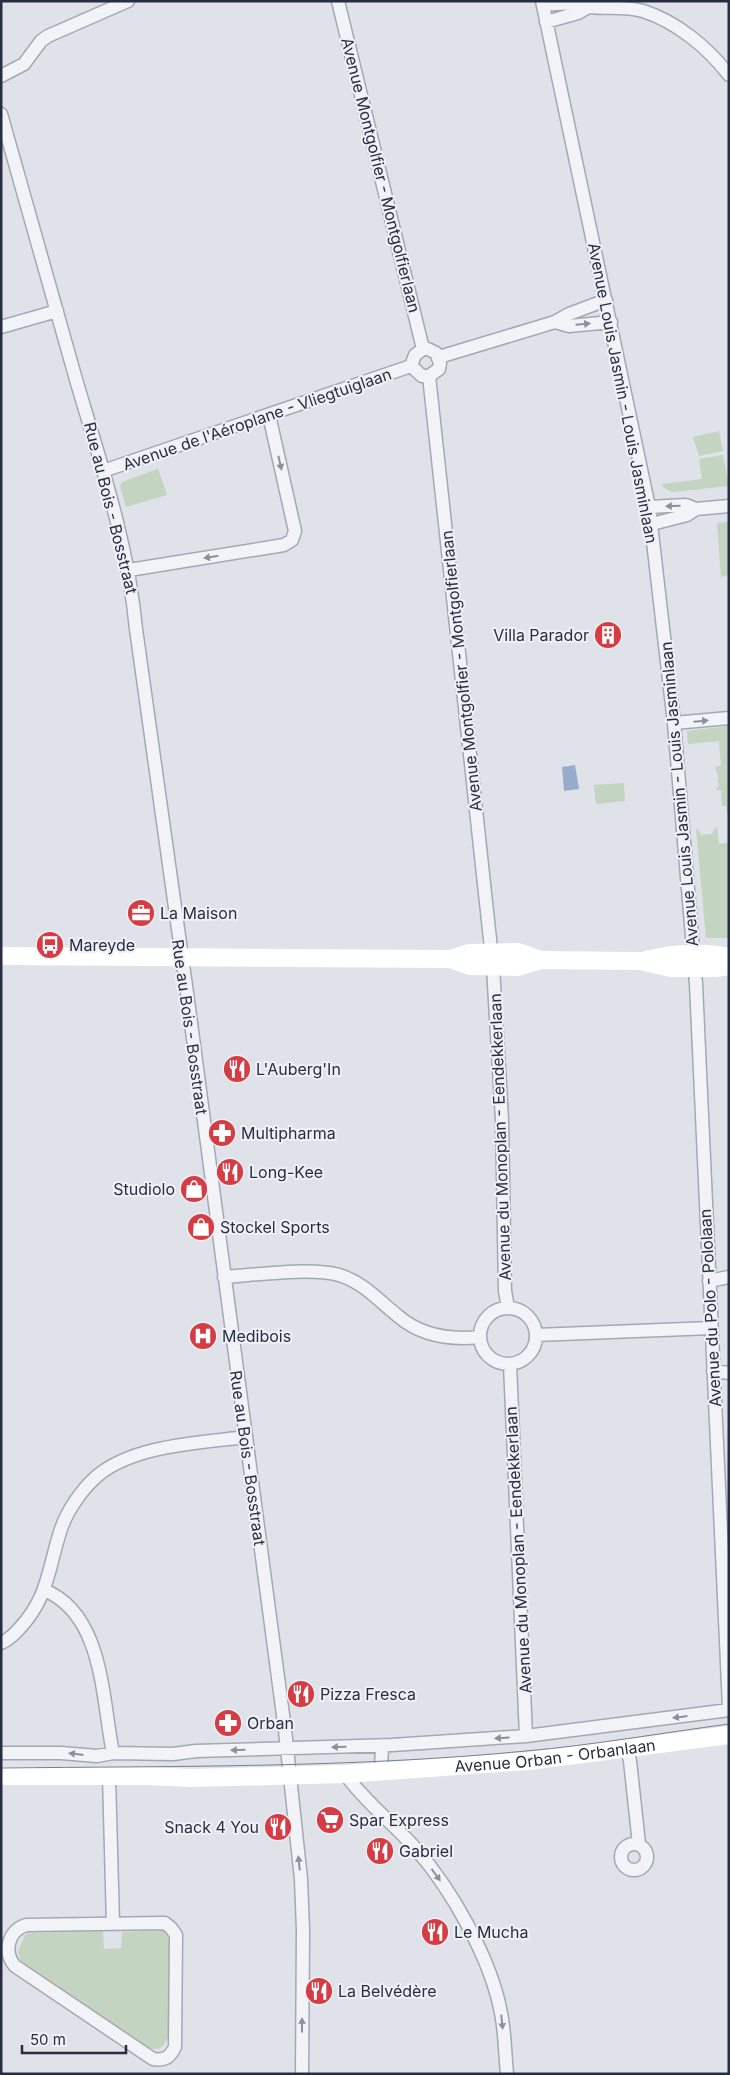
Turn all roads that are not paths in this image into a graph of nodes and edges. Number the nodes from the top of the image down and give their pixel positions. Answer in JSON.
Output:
{"nodes":[{"id":1,"x":338,"y":1,"type":"edge"},
{"id":2,"x":125,"y":2,"type":"edge"},
{"id":3,"x":542,"y":3,"type":"edge"},
{"id":4,"x":588,"y":7,"type":"junction"},
{"id":5,"x":546,"y":22,"type":"junction"},
{"id":6,"x":729,"y":75,"type":"edge"},
{"id":7,"x":1,"y":76,"type":"edge"},
{"id":8,"x":1,"y":114,"type":"edge"},
{"id":9,"x":606,"y":300,"type":"junction"},
{"id":10,"x":57,"y":311,"type":"junction"},
{"id":11,"x":555,"y":322,"type":"junction"},
{"id":12,"x":611,"y":322,"type":"junction"},
{"id":13,"x":1,"y":327,"type":"edge"},
{"id":14,"x":423,"y":349,"type":"junction"},
{"id":15,"x":439,"y":356,"type":"junction"},
{"id":16,"x":411,"y":366,"type":"junction"},
{"id":17,"x":429,"y":376,"type":"junction"},
{"id":18,"x":269,"y":415,"type":"junction"},
{"id":19,"x":103,"y":471,"type":"junction"},
{"id":20,"x":729,"y":506,"type":"edge"},
{"id":21,"x":649,"y":507,"type":"junction"},
{"id":22,"x":696,"y":509,"type":"junction"},
{"id":23,"x":652,"y":524,"type":"junction"},
{"id":24,"x":129,"y":570,"type":"junction"},
{"id":25,"x":729,"y":718,"type":"edge"},
{"id":26,"x":674,"y":723,"type":"junction"},
{"id":27,"x":1,"y":956,"type":"edge"},
{"id":28,"x":180,"y":957,"type":"junction"},
{"id":29,"x":729,"y":957,"type":"edge"},
{"id":30,"x":492,"y":959,"type":"junction"},
{"id":31,"x":694,"y":961,"type":"junction"},
{"id":32,"x":729,"y":966,"type":"edge"},
{"id":33,"x":224,"y":1277,"type":"junction"},
{"id":34,"x":729,"y":1277,"type":"edge"},
{"id":35,"x":709,"y":1281,"type":"junction"},
{"id":36,"x":508,"y":1308,"type":"junction"},
{"id":37,"x":711,"y":1328,"type":"junction"},
{"id":38,"x":536,"y":1335,"type":"junction"},
{"id":39,"x":480,"y":1337,"type":"junction"},
{"id":40,"x":510,"y":1364,"type":"junction"},
{"id":41,"x":713,"y":1371,"type":"junction"},
{"id":42,"x":729,"y":1373,"type":"edge"},
{"id":43,"x":246,"y":1437,"type":"junction"},
{"id":44,"x":44,"y":1590,"type":"junction"},
{"id":45,"x":1,"y":1643,"type":"edge"},
{"id":46,"x":729,"y":1709,"type":"edge"},
{"id":47,"x":729,"y":1735,"type":"edge"},
{"id":48,"x":526,"y":1736,"type":"junction"},
{"id":49,"x":382,"y":1746,"type":"junction"},
{"id":50,"x":286,"y":1748,"type":"junction"},
{"id":51,"x":627,"y":1749,"type":"junction"},
{"id":52,"x":1,"y":1753,"type":"edge"},
{"id":53,"x":113,"y":1753,"type":"junction"},
{"id":54,"x":381,"y":1771,"type":"junction"},
{"id":55,"x":345,"y":1774,"type":"junction"},
{"id":56,"x":1,"y":1776,"type":"edge"},
{"id":57,"x":109,"y":1776,"type":"junction"},
{"id":58,"x":290,"y":1776,"type":"junction"},
{"id":59,"x":639,"y":1844,"type":"dead end"},
{"id":60,"x":113,"y":1924,"type":"junction"},
{"id":61,"x":302,"y":2074,"type":"edge"},
{"id":62,"x":507,"y":2074,"type":"edge"}],
"edges":[{"from":1,"to":14,"type":"street","name":"Avenue Montgolfier - Montgolfierlaan"},
{"from":2,"to":7,"type":"street"},
{"from":3,"to":4,"type":"street"},
{"from":3,"to":5,"type":"street","name":"Avenue Louis Jasmin - Louis Jasminlaan"},
{"from":4,"to":5,"type":"street"},
{"from":4,"to":6,"type":"street"},
{"from":5,"to":9,"type":"street","name":"Avenue Louis Jasmin - Louis Jasminlaan"},
{"from":8,"to":10,"type":"street","name":"Rue au Bois - Bosstraat"},
{"from":9,"to":11,"type":"street"},
{"from":9,"to":12,"type":"street","name":"Avenue Louis Jasmin - Louis Jasminlaan"},
{"from":10,"to":13,"type":"street"},
{"from":10,"to":19,"type":"street","name":"Rue au Bois - Bosstraat"},
{"from":11,"to":12,"type":"street","one_way":true},
{"from":11,"to":15,"type":"street"},
{"from":12,"to":21,"type":"street","name":"Avenue Louis Jasmin - Louis Jasminlaan"},
{"from":14,"to":15,"type":"street"},
{"from":14,"to":16,"type":"street"},
{"from":15,"to":17,"type":"street"},
{"from":16,"to":17,"type":"street"},
{"from":16,"to":18,"type":"street","name":"Avenue de l'Aéroplane - Vliegtuiglaan"},
{"from":17,"to":30,"type":"street","name":"Avenue Montgolfier - Montgolfierlaan"},
{"from":18,"to":19,"type":"street","name":"Avenue de l'Aéroplane - Vliegtuiglaan"},
{"from":18,"to":24,"type":"street","one_way":true},
{"from":19,"to":24,"type":"street","name":"Rue au Bois - Bosstraat"},
{"from":20,"to":22,"type":"street"},
{"from":22,"to":21,"type":"street","one_way":true},
{"from":21,"to":23,"type":"street","name":"Avenue Louis Jasmin - Louis Jasminlaan"},
{"from":22,"to":23,"type":"street"},
{"from":23,"to":26,"type":"street","name":"Avenue Louis Jasmin - Louis Jasminlaan"},
{"from":24,"to":28,"type":"street","name":"Rue au Bois - Bosstraat"},
{"from":26,"to":25,"type":"street","one_way":true},
{"from":26,"to":31,"type":"street","name":"Avenue Louis Jasmin - Louis Jasminlaan"},
{"from":27,"to":28,"type":"street"},
{"from":28,"to":30,"type":"street"},
{"from":28,"to":33,"type":"street","name":"Rue au Bois - Bosstraat"},
{"from":29,"to":31,"type":"street"},
{"from":30,"to":31,"type":"street"},
{"from":30,"to":36,"type":"street","name":"Avenue du Monoplan - Eendekkerlaan"},
{"from":31,"to":32,"type":"street"},
{"from":31,"to":35,"type":"street","name":"Avenue du Polo - Pololaan"},
{"from":33,"to":39,"type":"street"},
{"from":33,"to":43,"type":"street","name":"Rue au Bois - Bosstraat"},
{"from":34,"to":35,"type":"street"},
{"from":35,"to":37,"type":"street","name":"Avenue du Polo - Pololaan"},
{"from":36,"to":38,"type":"street"},
{"from":36,"to":39,"type":"street"},
{"from":37,"to":38,"type":"street"},
{"from":37,"to":41,"type":"street","name":"Avenue du Polo - Pololaan"},
{"from":38,"to":40,"type":"street"},
{"from":39,"to":40,"type":"street"},
{"from":40,"to":48,"type":"street","name":"Avenue du Monoplan - Eendekkerlaan"},
{"from":41,"to":42,"type":"street"},
{"from":41,"to":46,"type":"street","name":"Avenue du Polo - Pololaan"},
{"from":43,"to":44,"type":"street"},
{"from":43,"to":50,"type":"street","name":"Rue au Bois - Bosstraat"},
{"from":44,"to":45,"type":"street"},
{"from":44,"to":53,"type":"street"},
{"from":46,"to":48,"type":"street","name":"Avenue Orban - Orbanlaan","one_way":true},
{"from":47,"to":51,"type":"street","name":"Avenue Orban - Orbanlaan"},
{"from":48,"to":49,"type":"street","name":"Avenue Orban - Orbanlaan","one_way":true},
{"from":49,"to":50,"type":"street","name":"Avenue Orban - Orbanlaan","one_way":true},
{"from":49,"to":54,"type":"street"},
{"from":50,"to":53,"type":"street","name":"Avenue Orban - Orbanlaan","one_way":true},
{"from":50,"to":58,"type":"street","name":"Rue au Bois - Bosstraat"},
{"from":51,"to":54,"type":"street","name":"Avenue Orban - Orbanlaan"},
{"from":51,"to":59,"type":"street"},
{"from":53,"to":52,"type":"street","name":"Avenue Orban - Orbanlaan","one_way":true},
{"from":54,"to":55,"type":"street","name":"Avenue Orban - Orbanlaan"},
{"from":55,"to":58,"type":"street","name":"Avenue Orban - Orbanlaan"},
{"from":55,"to":62,"type":"street","one_way":true},
{"from":56,"to":57,"type":"street","name":"Avenue Orban - Orbanlaan"},
{"from":57,"to":58,"type":"street","name":"Avenue Orban - Orbanlaan"},
{"from":57,"to":60,"type":"street"},
{"from":61,"to":58,"type":"street","name":"Rue au Bois - Bosstraat","one_way":true},
{"from":60,"to":60,"type":"street"}]}
